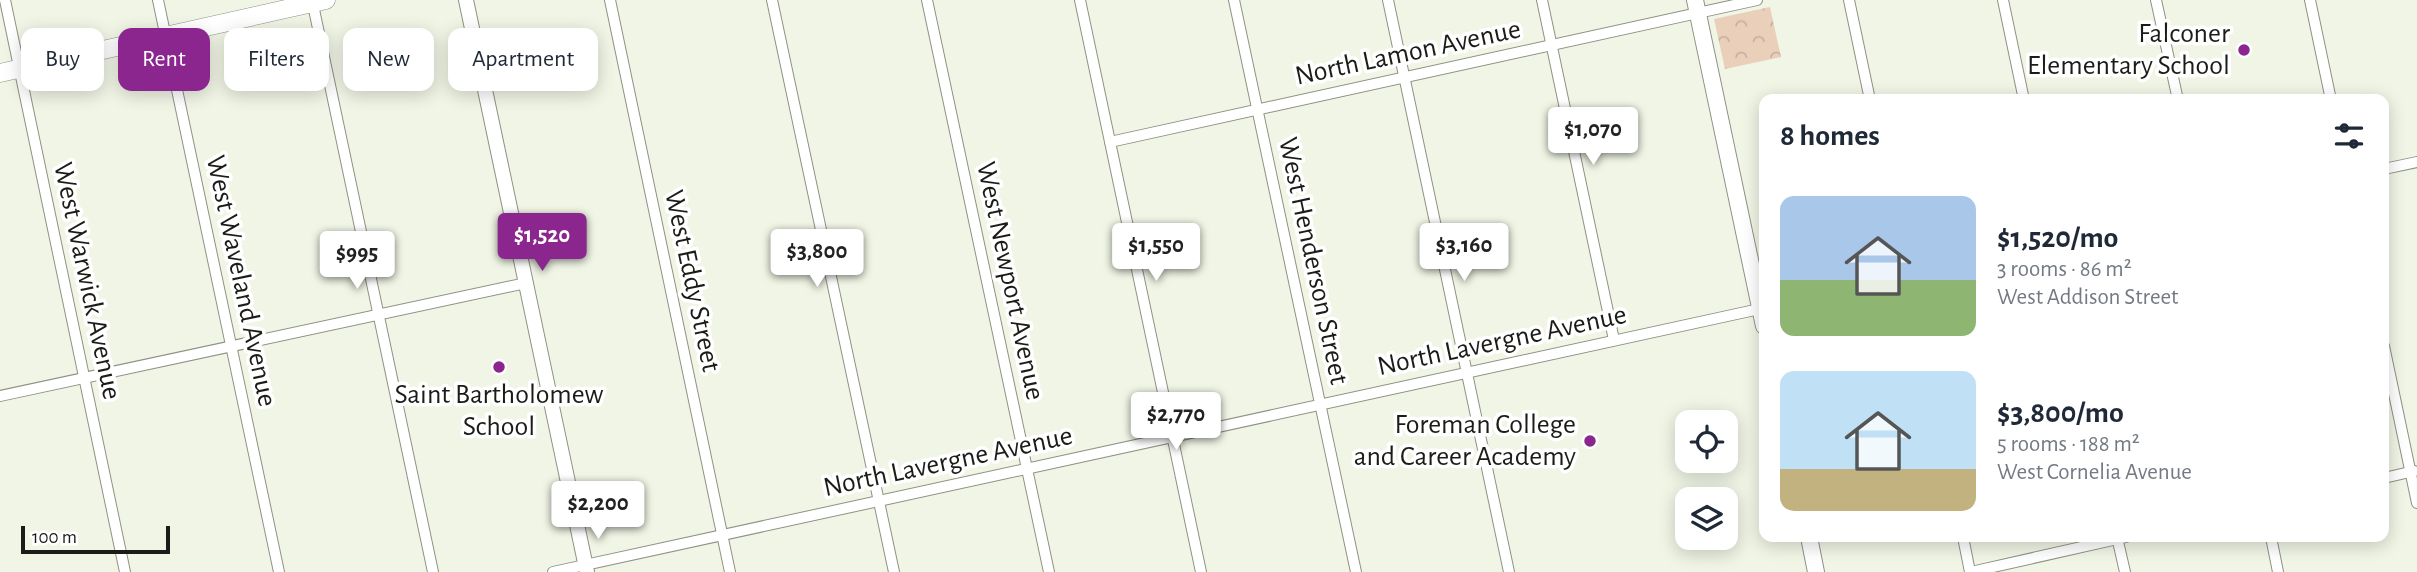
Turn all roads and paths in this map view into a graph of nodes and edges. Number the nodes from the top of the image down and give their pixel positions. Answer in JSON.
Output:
{"nodes":[{"id":1,"x":5,"y":0,"type":"edge"},
{"id":2,"x":158,"y":0,"type":"edge"},
{"id":3,"x":466,"y":0,"type":"edge"},
{"id":4,"x":610,"y":0,"type":"edge"},
{"id":5,"x":772,"y":0,"type":"edge"},
{"id":6,"x":927,"y":0,"type":"edge"},
{"id":7,"x":1080,"y":0,"type":"edge"},
{"id":8,"x":1234,"y":0,"type":"edge"},
{"id":9,"x":1388,"y":0,"type":"edge"},
{"id":10,"x":1542,"y":0,"type":"edge"},
{"id":11,"x":1757,"y":0,"type":"edge"},
{"id":12,"x":1849,"y":0,"type":"edge"},
{"id":13,"x":2003,"y":0,"type":"edge"},
{"id":14,"x":2156,"y":0,"type":"edge"},
{"id":15,"x":2310,"y":0,"type":"edge"},
{"id":16,"x":317,"y":1,"type":"edge"},
{"id":17,"x":1696,"y":7,"type":"edge"},
{"id":18,"x":164,"y":28,"type":"edge"},
{"id":19,"x":201,"y":28,"type":"edge"},
{"id":20,"x":118,"y":46,"type":"edge"},
{"id":21,"x":1551,"y":46,"type":"junction"},
{"id":22,"x":19,"y":68,"type":"junction"},
{"id":23,"x":0,"y":72,"type":"edge"},
{"id":24,"x":1404,"y":78,"type":"junction"},
{"id":25,"x":178,"y":91,"type":"edge"},
{"id":26,"x":1869,"y":94,"type":"edge"},
{"id":27,"x":2023,"y":94,"type":"edge"},
{"id":28,"x":2177,"y":94,"type":"edge"},
{"id":29,"x":2330,"y":94,"type":"edge"},
{"id":30,"x":1258,"y":110,"type":"junction"},
{"id":31,"x":1110,"y":142,"type":"junction"},
{"id":32,"x":2417,"y":162,"type":"edge"},
{"id":33,"x":2389,"y":168,"type":"edge"},
{"id":34,"x":526,"y":283,"type":"junction"},
{"id":35,"x":1759,"y":294,"type":"edge"},
{"id":36,"x":1759,"y":309,"type":"edge"},
{"id":37,"x":378,"y":314,"type":"junction"},
{"id":38,"x":1614,"y":340,"type":"junction"},
{"id":39,"x":231,"y":346,"type":"junction"},
{"id":40,"x":2389,"y":367,"type":"edge"},
{"id":41,"x":1467,"y":372,"type":"junction"},
{"id":42,"x":84,"y":377,"type":"junction"},
{"id":43,"x":0,"y":396,"type":"edge"},
{"id":44,"x":1320,"y":404,"type":"junction"},
{"id":45,"x":1172,"y":437,"type":"junction"},
{"id":46,"x":1026,"y":469,"type":"junction"},
{"id":47,"x":2414,"y":471,"type":"edge"},
{"id":48,"x":2389,"y":477,"type":"edge"},
{"id":49,"x":879,"y":501,"type":"junction"},
{"id":50,"x":2417,"y":503,"type":"edge"},
{"id":51,"x":722,"y":535,"type":"junction"},
{"id":52,"x":1810,"y":542,"type":"edge"},
{"id":53,"x":1964,"y":542,"type":"edge"},
{"id":54,"x":2102,"y":542,"type":"edge"},
{"id":55,"x":2121,"y":542,"type":"edge"},
{"id":56,"x":2272,"y":542,"type":"edge"},
{"id":57,"x":586,"y":568,"type":"edge"},
{"id":58,"x":125,"y":572,"type":"edge"},
{"id":59,"x":279,"y":572,"type":"edge"},
{"id":60,"x":433,"y":572,"type":"edge"},
{"id":61,"x":553,"y":572,"type":"edge"},
{"id":62,"x":730,"y":572,"type":"edge"},
{"id":63,"x":894,"y":572,"type":"edge"},
{"id":64,"x":1049,"y":572,"type":"edge"},
{"id":65,"x":1201,"y":572,"type":"edge"},
{"id":66,"x":1356,"y":572,"type":"edge"},
{"id":67,"x":1509,"y":572,"type":"edge"},
{"id":68,"x":1816,"y":572,"type":"edge"},
{"id":69,"x":1971,"y":572,"type":"edge"},
{"id":70,"x":2125,"y":572,"type":"edge"},
{"id":71,"x":2278,"y":572,"type":"edge"}],
"edges":[{"from":1,"to":22,"type":"street","name":"West Warwick Avenue"},
{"from":2,"to":18,"type":"street","name":"West Waveland Avenue"},
{"from":3,"to":34,"type":"street"},
{"from":4,"to":51,"type":"street","name":"West Eddy Street"},
{"from":5,"to":49,"type":"street"},
{"from":6,"to":46,"type":"street","name":"West Newport Avenue"},
{"from":7,"to":31,"type":"street"},
{"from":8,"to":30,"type":"street","name":"West Henderson Street"},
{"from":9,"to":24,"type":"street"},
{"from":10,"to":21,"type":"street"},
{"from":11,"to":17,"type":"street","name":"North Lamon Avenue"},
{"from":12,"to":26,"type":"street"},
{"from":13,"to":27,"type":"street"},
{"from":14,"to":28,"type":"street"},
{"from":15,"to":29,"type":"street"},
{"from":16,"to":19,"type":"main road"},
{"from":16,"to":37,"type":"street"},
{"from":17,"to":21,"type":"street","name":"North Lamon Avenue"},
{"from":17,"to":35,"type":"main road"},
{"from":20,"to":22,"type":"main road"},
{"from":21,"to":24,"type":"street","name":"North Lamon Avenue"},
{"from":21,"to":38,"type":"street"},
{"from":22,"to":23,"type":"main road"},
{"from":22,"to":42,"type":"street","name":"West Warwick Avenue"},
{"from":24,"to":30,"type":"street","name":"North Lamon Avenue"},
{"from":24,"to":41,"type":"street"},
{"from":25,"to":39,"type":"street","name":"West Waveland Avenue"},
{"from":30,"to":31,"type":"street","name":"North Lamon Avenue"},
{"from":30,"to":44,"type":"street","name":"West Henderson Street"},
{"from":31,"to":45,"type":"street"},
{"from":32,"to":33,"type":"street"},
{"from":34,"to":37,"type":"street"},
{"from":34,"to":57,"type":"street"},
{"from":36,"to":38,"type":"street","name":"North Lavergne Avenue"},
{"from":37,"to":39,"type":"street"},
{"from":37,"to":60,"type":"street"},
{"from":38,"to":41,"type":"street","name":"North Lavergne Avenue"},
{"from":39,"to":42,"type":"street"},
{"from":39,"to":59,"type":"street","name":"West Waveland Avenue"},
{"from":40,"to":47,"type":"street"},
{"from":41,"to":44,"type":"street","name":"North Lavergne Avenue"},
{"from":41,"to":67,"type":"street"},
{"from":42,"to":43,"type":"street"},
{"from":42,"to":58,"type":"street","name":"West Warwick Avenue"},
{"from":44,"to":45,"type":"street","name":"North Lavergne Avenue"},
{"from":44,"to":66,"type":"street","name":"West Henderson Street"},
{"from":45,"to":46,"type":"street","name":"North Lavergne Avenue"},
{"from":45,"to":65,"type":"street"},
{"from":46,"to":49,"type":"street","name":"North Lavergne Avenue"},
{"from":46,"to":64,"type":"street","name":"West Newport Avenue"},
{"from":47,"to":48,"type":"street"},
{"from":47,"to":50,"type":"street"},
{"from":49,"to":51,"type":"street","name":"North Lavergne Avenue"},
{"from":49,"to":63,"type":"street"},
{"from":51,"to":57,"type":"street","name":"North Lavergne Avenue"},
{"from":51,"to":62,"type":"street","name":"West Eddy Street"},
{"from":52,"to":68,"type":"main road"},
{"from":53,"to":69,"type":"street"},
{"from":54,"to":69,"type":"street"},
{"from":55,"to":70,"type":"street"},
{"from":56,"to":71,"type":"street"},
{"from":57,"to":61,"type":"street","name":"North Lavergne Avenue"}]}
